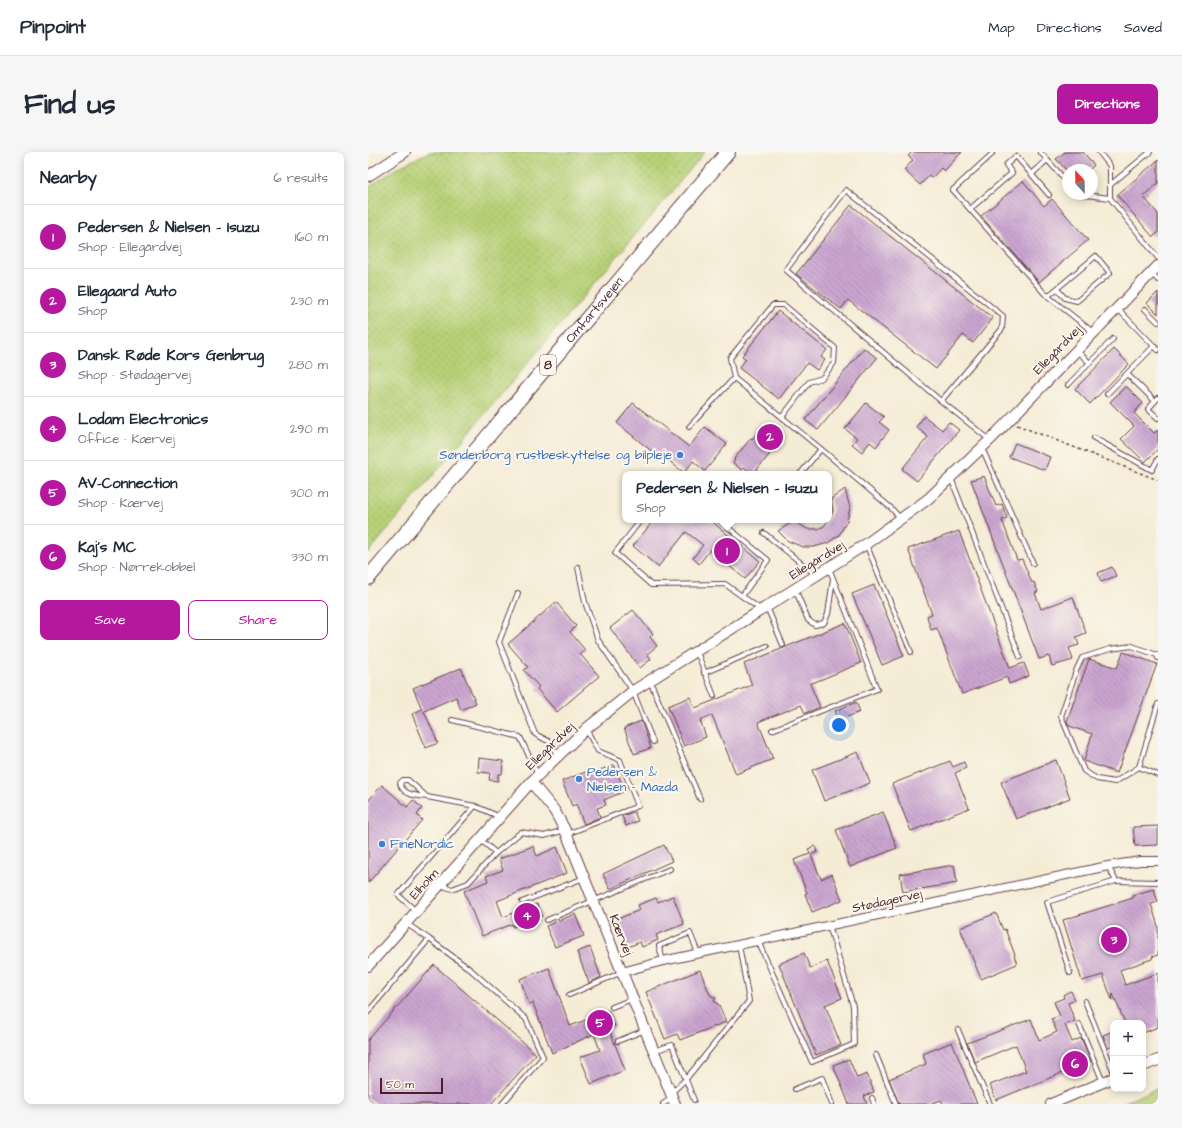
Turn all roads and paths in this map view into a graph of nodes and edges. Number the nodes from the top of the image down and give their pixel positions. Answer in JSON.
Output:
{"nodes":[{"id":1,"x":405,"y":152,"type":"edge"},
{"id":2,"x":728,"y":152,"type":"edge"},
{"id":3,"x":1040,"y":152,"type":"edge"},
{"id":4,"x":1099,"y":152,"type":"edge"},
{"id":5,"x":1150,"y":152,"type":"edge"},
{"id":6,"x":992,"y":154,"type":"dead end"},
{"id":7,"x":1047,"y":160,"type":"junction"},
{"id":8,"x":1032,"y":174,"type":"junction"},
{"id":9,"x":368,"y":176,"type":"edge"},
{"id":10,"x":1062,"y":176,"type":"edge"},
{"id":11,"x":1110,"y":185,"type":"junction"},
{"id":12,"x":1050,"y":195,"type":"dead end"},
{"id":13,"x":1098,"y":196,"type":"edge"},
{"id":14,"x":1110,"y":198,"type":"junction"},
{"id":15,"x":970,"y":209,"type":"junction"},
{"id":16,"x":1158,"y":258,"type":"edge"},
{"id":17,"x":1158,"y":266,"type":"edge"},
{"id":18,"x":1154,"y":277,"type":"edge"},
{"id":19,"x":1057,"y":289,"type":"junction"},
{"id":20,"x":1048,"y":296,"type":"junction"},
{"id":21,"x":1116,"y":308,"type":"junction"},
{"id":22,"x":1145,"y":309,"type":"dead end"},
{"id":23,"x":1158,"y":322,"type":"edge"},
{"id":24,"x":1093,"y":332,"type":"junction"},
{"id":25,"x":1113,"y":339,"type":"dead end"},
{"id":26,"x":1154,"y":346,"type":"junction"},
{"id":27,"x":1076,"y":350,"type":"junction"},
{"id":28,"x":1158,"y":350,"type":"edge"},
{"id":29,"x":1090,"y":363,"type":"junction"},
{"id":30,"x":1127,"y":374,"type":"junction"},
{"id":31,"x":734,"y":378,"type":"junction"},
{"id":32,"x":1068,"y":385,"type":"dead end"},
{"id":33,"x":1107,"y":394,"type":"dead end"},
{"id":34,"x":1156,"y":399,"type":"edge"},
{"id":35,"x":941,"y":401,"type":"junction"},
{"id":36,"x":782,"y":417,"type":"junction"},
{"id":37,"x":1158,"y":418,"type":"edge"},
{"id":38,"x":1006,"y":421,"type":"junction"},
{"id":39,"x":689,"y":427,"type":"dead end"},
{"id":40,"x":1094,"y":438,"type":"dead end"},
{"id":41,"x":990,"y":440,"type":"junction"},
{"id":42,"x":982,"y":447,"type":"junction"},
{"id":43,"x":821,"y":449,"type":"junction"},
{"id":44,"x":1158,"y":459,"type":"edge"},
{"id":45,"x":803,"y":471,"type":"edge"},
{"id":46,"x":951,"y":478,"type":"junction"},
{"id":47,"x":1158,"y":480,"type":"edge"},
{"id":48,"x":901,"y":520,"type":"junction"},
{"id":49,"x":638,"y":523,"type":"edge"},
{"id":50,"x":723,"y":523,"type":"edge"},
{"id":51,"x":764,"y":533,"type":"dead end"},
{"id":52,"x":866,"y":544,"type":"junction"},
{"id":53,"x":1033,"y":563,"type":"dead end"},
{"id":54,"x":578,"y":567,"type":"dead end"},
{"id":55,"x":829,"y":568,"type":"junction"},
{"id":56,"x":816,"y":575,"type":"junction"},
{"id":57,"x":368,"y":578,"type":"edge"},
{"id":58,"x":833,"y":578,"type":"junction"},
{"id":59,"x":795,"y":588,"type":"junction"},
{"id":60,"x":518,"y":593,"type":"dead end"},
{"id":61,"x":742,"y":596,"type":"junction"},
{"id":62,"x":764,"y":608,"type":"junction"},
{"id":63,"x":783,"y":645,"type":"dead end"},
{"id":64,"x":767,"y":646,"type":"dead end"},
{"id":65,"x":696,"y":650,"type":"junction"},
{"id":66,"x":911,"y":652,"type":"dead end"},
{"id":67,"x":1020,"y":657,"type":"dead end"},
{"id":68,"x":1158,"y":658,"type":"edge"},
{"id":69,"x":704,"y":673,"type":"junction"},
{"id":70,"x":650,"y":680,"type":"junction"},
{"id":71,"x":633,"y":691,"type":"junction"},
{"id":72,"x":714,"y":696,"type":"dead end"},
{"id":73,"x":1158,"y":704,"type":"edge"},
{"id":74,"x":452,"y":720,"type":"dead end"},
{"id":75,"x":586,"y":729,"type":"junction"},
{"id":76,"x":772,"y":730,"type":"dead end"},
{"id":77,"x":653,"y":742,"type":"dead end"},
{"id":78,"x":557,"y":755,"type":"junction"},
{"id":79,"x":1139,"y":767,"type":"junction"},
{"id":80,"x":1158,"y":775,"type":"edge"},
{"id":81,"x":535,"y":778,"type":"junction"},
{"id":82,"x":428,"y":797,"type":"junction"},
{"id":83,"x":700,"y":799,"type":"dead end"},
{"id":84,"x":475,"y":806,"type":"junction"},
{"id":85,"x":501,"y":817,"type":"junction"},
{"id":86,"x":566,"y":832,"type":"junction"},
{"id":87,"x":480,"y":840,"type":"junction"},
{"id":88,"x":496,"y":853,"type":"junction"},
{"id":89,"x":1158,"y":861,"type":"edge"},
{"id":90,"x":1108,"y":866,"type":"junction"},
{"id":91,"x":670,"y":868,"type":"dead end"},
{"id":92,"x":584,"y":878,"type":"junction"},
{"id":93,"x":1116,"y":881,"type":"junction"},
{"id":94,"x":1158,"y":882,"type":"edge"},
{"id":95,"x":440,"y":885,"type":"junction"},
{"id":96,"x":522,"y":902,"type":"dead end"},
{"id":97,"x":594,"y":902,"type":"junction"},
{"id":98,"x":416,"y":912,"type":"junction"},
{"id":99,"x":547,"y":920,"type":"dead end"},
{"id":100,"x":406,"y":923,"type":"junction"},
{"id":101,"x":829,"y":925,"type":"junction"},
{"id":102,"x":429,"y":939,"type":"junction"},
{"id":103,"x":758,"y":940,"type":"junction"},
{"id":104,"x":739,"y":944,"type":"junction"},
{"id":105,"x":698,"y":953,"type":"junction"},
{"id":106,"x":662,"y":961,"type":"junction"},
{"id":107,"x":368,"y":966,"type":"edge"},
{"id":108,"x":622,"y":972,"type":"junction"},
{"id":109,"x":1070,"y":973,"type":"dead end"},
{"id":110,"x":569,"y":995,"type":"dead end"},
{"id":111,"x":633,"y":998,"type":"junction"},
{"id":112,"x":1085,"y":1001,"type":"dead end"},
{"id":113,"x":612,"y":1008,"type":"dead end"},
{"id":114,"x":368,"y":1012,"type":"edge"},
{"id":115,"x":1079,"y":1024,"type":"dead end"},
{"id":116,"x":645,"y":1030,"type":"junction"},
{"id":117,"x":958,"y":1030,"type":"dead end"},
{"id":118,"x":618,"y":1041,"type":"dead end"},
{"id":119,"x":654,"y":1051,"type":"junction"},
{"id":120,"x":876,"y":1055,"type":"dead end"},
{"id":121,"x":1158,"y":1060,"type":"edge"},
{"id":122,"x":1110,"y":1063,"type":"edge"},
{"id":123,"x":1146,"y":1065,"type":"edge"},
{"id":124,"x":686,"y":1079,"type":"junction"},
{"id":125,"x":1108,"y":1080,"type":"edge"},
{"id":126,"x":795,"y":1089,"type":"dead end"},
{"id":127,"x":673,"y":1098,"type":"edge"},
{"id":128,"x":872,"y":1098,"type":"dead end"},
{"id":129,"x":694,"y":1100,"type":"dead end"},
{"id":130,"x":502,"y":1104,"type":"edge"},
{"id":131,"x":663,"y":1104,"type":"edge"},
{"id":132,"x":832,"y":1104,"type":"edge"},
{"id":133,"x":874,"y":1104,"type":"edge"},
{"id":134,"x":896,"y":1104,"type":"edge"},
{"id":135,"x":990,"y":1104,"type":"edge"},
{"id":136,"x":1051,"y":1104,"type":"edge"}],
"edges":[{"from":1,"to":9,"type":"street"},
{"from":2,"to":57,"type":"highway","name":"Omfartsvejen","number":"8"},
{"from":3,"to":7,"type":"lane"},
{"from":4,"to":11,"type":"lane"},
{"from":5,"to":11,"type":"lane"},
{"from":6,"to":15,"type":"lane","name":"Ellegårdvej"},
{"from":7,"to":8,"type":"lane"},
{"from":7,"to":10,"type":"lane"},
{"from":8,"to":12,"type":"lane"},
{"from":8,"to":15,"type":"lane"},
{"from":11,"to":14,"type":"lane"},
{"from":13,"to":14,"type":"lane"},
{"from":14,"to":16,"type":"lane"},
{"from":15,"to":20,"type":"lane","name":"Ellegårdvej"},
{"from":17,"to":18,"type":"street","name":"Ellegårdvej"},
{"from":18,"to":21,"type":"street","name":"Ellegårdvej"},
{"from":19,"to":19,"type":"lane"},
{"from":19,"to":20,"type":"lane"},
{"from":20,"to":24,"type":"lane","name":"Ellegårdvej"},
{"from":21,"to":24,"type":"street","name":"Ellegårdvej"},
{"from":21,"to":26,"type":"lane"},
{"from":22,"to":23,"type":"lane"},
{"from":24,"to":27,"type":"street","name":"Ellegårdvej"},
{"from":25,"to":29,"type":"lane"},
{"from":26,"to":28,"type":"lane"},
{"from":26,"to":30,"type":"lane"},
{"from":27,"to":29,"type":"lane"},
{"from":27,"to":38,"type":"street","name":"Ellegårdvej"},
{"from":29,"to":32,"type":"lane"},
{"from":30,"to":33,"type":"lane"},
{"from":30,"to":34,"type":"lane"},
{"from":31,"to":36,"type":"lane"},
{"from":31,"to":36,"type":"lane"},
{"from":31,"to":39,"type":"lane"},
{"from":34,"to":37,"type":"lane"},
{"from":35,"to":35,"type":"lane"},
{"from":35,"to":41,"type":"lane"},
{"from":36,"to":43,"type":"lane"},
{"from":38,"to":41,"type":"street","name":"Ellegårdvej"},
{"from":38,"to":47,"type":"path"},
{"from":40,"to":44,"type":"lane"},
{"from":41,"to":42,"type":"street","name":"Ellegårdvej"},
{"from":42,"to":46,"type":"street","name":"Ellegårdvej"},
{"from":42,"to":53,"type":"lane"},
{"from":43,"to":45,"type":"lane"},
{"from":43,"to":48,"type":"lane"},
{"from":46,"to":48,"type":"street","name":"Ellegårdvej"},
{"from":46,"to":67,"type":"lane"},
{"from":48,"to":52,"type":"street","name":"Ellegårdvej"},
{"from":49,"to":61,"type":"lane"},
{"from":50,"to":61,"type":"lane"},
{"from":51,"to":56,"type":"lane"},
{"from":52,"to":55,"type":"street","name":"Ellegårdvej"},
{"from":52,"to":66,"type":"lane"},
{"from":54,"to":71,"type":"lane"},
{"from":55,"to":56,"type":"street","name":"Ellegårdvej"},
{"from":55,"to":58,"type":"lane"},
{"from":56,"to":59,"type":"street","name":"Ellegårdvej"},
{"from":58,"to":59,"type":"lane"},
{"from":58,"to":76,"type":"lane"},
{"from":59,"to":62,"type":"street","name":"Ellegårdvej"},
{"from":60,"to":78,"type":"lane"},
{"from":61,"to":62,"type":"lane"},
{"from":62,"to":63,"type":"lane"},
{"from":62,"to":65,"type":"street","name":"Ellegårdvej"},
{"from":64,"to":69,"type":"lane"},
{"from":65,"to":69,"type":"lane"},
{"from":65,"to":70,"type":"street","name":"Ellegårdvej"},
{"from":68,"to":79,"type":"lane"},
{"from":69,"to":72,"type":"lane"},
{"from":70,"to":71,"type":"street","name":"Ellegårdvej"},
{"from":70,"to":83,"type":"lane"},
{"from":71,"to":75,"type":"street","name":"Ellegårdvej"},
{"from":71,"to":77,"type":"lane"},
{"from":73,"to":79,"type":"lane"},
{"from":74,"to":81,"type":"lane"},
{"from":75,"to":78,"type":"street","name":"Ellegårdvej"},
{"from":75,"to":86,"type":"lane"},
{"from":78,"to":81,"type":"street","name":"Ellegårdvej"},
{"from":79,"to":80,"type":"lane"},
{"from":81,"to":85,"type":"street","name":"Elholm"},
{"from":81,"to":86,"type":"street","name":"Kærvej"},
{"from":82,"to":82,"type":"lane"},
{"from":82,"to":84,"type":"lane"},
{"from":84,"to":85,"type":"lane"},
{"from":84,"to":98,"type":"lane"},
{"from":85,"to":87,"type":"street","name":"Elholm"},
{"from":86,"to":88,"type":"lane"},
{"from":86,"to":92,"type":"street","name":"Kærvej"},
{"from":87,"to":88,"type":"lane"},
{"from":87,"to":95,"type":"street","name":"Elholm"},
{"from":88,"to":95,"type":"lane"},
{"from":89,"to":90,"type":"street","name":"Stødagervej"},
{"from":90,"to":93,"type":"lane"},
{"from":90,"to":101,"type":"street","name":"Stødagervej"},
{"from":91,"to":97,"type":"lane"},
{"from":92,"to":96,"type":"lane"},
{"from":92,"to":97,"type":"street","name":"Kærvej"},
{"from":93,"to":94,"type":"lane"},
{"from":93,"to":109,"type":"lane"},
{"from":95,"to":98,"type":"street","name":"Elholm"},
{"from":97,"to":99,"type":"lane"},
{"from":97,"to":108,"type":"street","name":"Kærvej"},
{"from":98,"to":100,"type":"street","name":"Elholm"},
{"from":100,"to":102,"type":"lane"},
{"from":100,"to":107,"type":"street","name":"Elholm"},
{"from":101,"to":103,"type":"street","name":"Stødagervej"},
{"from":101,"to":103,"type":"lane"},
{"from":102,"to":114,"type":"lane"},
{"from":102,"to":130,"type":"lane"},
{"from":103,"to":104,"type":"street","name":"Stødagervej"},
{"from":104,"to":105,"type":"street","name":"Stødagervej"},
{"from":104,"to":124,"type":"lane"},
{"from":105,"to":106,"type":"street","name":"Stødagervej"},
{"from":105,"to":106,"type":"lane"},
{"from":106,"to":108,"type":"street","name":"Stødagervej"},
{"from":108,"to":110,"type":"lane"},
{"from":108,"to":111,"type":"street","name":"Kærvej"},
{"from":111,"to":113,"type":"lane"},
{"from":111,"to":116,"type":"street","name":"Kærvej"},
{"from":112,"to":122,"type":"lane"},
{"from":115,"to":125,"type":"lane"},
{"from":116,"to":118,"type":"lane"},
{"from":116,"to":119,"type":"street","name":"Kærvej"},
{"from":117,"to":135,"type":"lane"},
{"from":119,"to":124,"type":"lane"},
{"from":119,"to":127,"type":"street","name":"Kærvej"},
{"from":120,"to":134,"type":"lane"},
{"from":121,"to":123,"type":"street"},
{"from":124,"to":127,"type":"lane"},
{"from":124,"to":129,"type":"lane"},
{"from":125,"to":136,"type":"street"},
{"from":126,"to":132,"type":"lane"},
{"from":127,"to":131,"type":"lane"},
{"from":128,"to":133,"type":"lane"}]}
